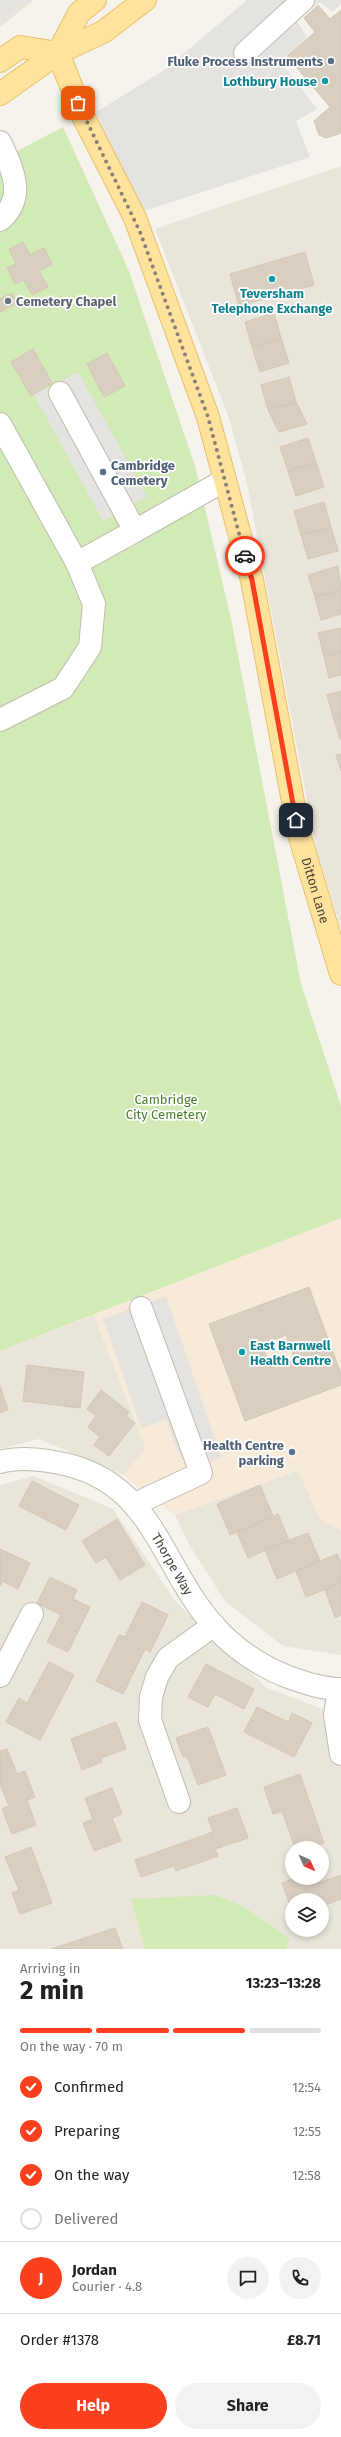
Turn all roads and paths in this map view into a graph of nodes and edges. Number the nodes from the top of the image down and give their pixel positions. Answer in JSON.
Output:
{"nodes":[{"id":1,"x":95,"y":0,"type":"edge"},
{"id":2,"x":145,"y":0,"type":"edge"},
{"id":3,"x":303,"y":0,"type":"edge"},
{"id":4,"x":58,"y":53,"type":"junction"},
{"id":5,"x":245,"y":53,"type":"dead end"},
{"id":6,"x":0,"y":61,"type":"edge"},
{"id":7,"x":0,"y":94,"type":"edge"},
{"id":8,"x":0,"y":142,"type":"edge"},
{"id":9,"x":0,"y":220,"type":"edge"},
{"id":10,"x":60,"y":393,"type":"dead end"},
{"id":11,"x":0,"y":424,"type":"edge"},
{"id":12,"x":225,"y":480,"type":"junction"},
{"id":13,"x":135,"y":531,"type":"junction"},
{"id":14,"x":77,"y":563,"type":"junction"},
{"id":15,"x":0,"y":720,"type":"edge"},
{"id":16,"x":341,"y":974,"type":"edge"},
{"id":17,"x":141,"y":1308,"type":"dead end"},
{"id":18,"x":0,"y":1462,"type":"edge"},
{"id":19,"x":135,"y":1504,"type":"junction"},
{"id":20,"x":32,"y":1614,"type":"dead end"},
{"id":21,"x":214,"y":1626,"type":"junction"},
{"id":22,"x":0,"y":1676,"type":"edge"},
{"id":23,"x":340,"y":1689,"type":"edge"},
{"id":24,"x":341,"y":1754,"type":"edge"},
{"id":25,"x":179,"y":1802,"type":"dead end"}],
"edges":[{"from":1,"to":4,"type":"main road"},
{"from":2,"to":4,"type":"main road"},
{"from":3,"to":5,"type":"street"},
{"from":4,"to":6,"type":"main road"},
{"from":4,"to":7,"type":"main road"},
{"from":4,"to":12,"type":"main road","name":"Ditton Lane"},
{"from":8,"to":9,"type":"street"},
{"from":10,"to":13,"type":"street"},
{"from":11,"to":14,"type":"street"},
{"from":12,"to":13,"type":"street"},
{"from":12,"to":16,"type":"main road","name":"Ditton Lane"},
{"from":13,"to":14,"type":"street"},
{"from":14,"to":15,"type":"street"},
{"from":17,"to":19,"type":"street"},
{"from":18,"to":19,"type":"street","name":"Thorpe Way"},
{"from":19,"to":21,"type":"street","name":"Thorpe Way"},
{"from":20,"to":22,"type":"street"},
{"from":21,"to":23,"type":"street","name":"Thorpe Way"},
{"from":21,"to":25,"type":"street"},
{"from":23,"to":24,"type":"street"}]}
